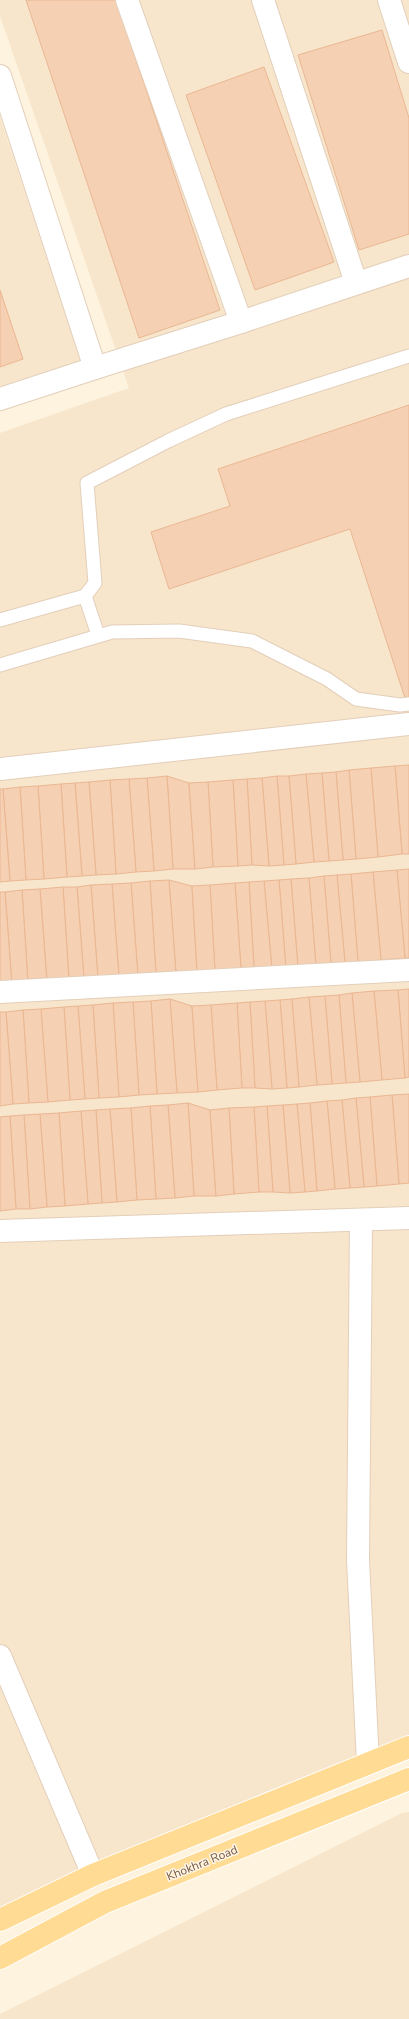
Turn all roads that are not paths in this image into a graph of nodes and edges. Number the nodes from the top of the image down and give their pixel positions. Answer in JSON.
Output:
{"nodes":[{"id":1,"x":127,"y":0,"type":"edge"},
{"id":2,"x":263,"y":0,"type":"edge"},
{"id":3,"x":389,"y":0,"type":"edge"},
{"id":4,"x":409,"y":62,"type":"edge"},
{"id":5,"x":0,"y":76,"type":"edge"},
{"id":6,"x":409,"y":266,"type":"edge"},
{"id":7,"x":356,"y":283,"type":"junction"},
{"id":8,"x":241,"y":322,"type":"junction"},
{"id":9,"x":409,"y":356,"type":"edge"},
{"id":10,"x":95,"y":368,"type":"junction"},
{"id":11,"x":0,"y":399,"type":"edge"},
{"id":12,"x":85,"y":596,"type":"junction"},
{"id":13,"x":0,"y":620,"type":"edge"},
{"id":14,"x":98,"y":635,"type":"junction"},
{"id":15,"x":0,"y":665,"type":"edge"},
{"id":16,"x":409,"y":704,"type":"edge"},
{"id":17,"x":409,"y":724,"type":"edge"},
{"id":18,"x":0,"y":769,"type":"edge"},
{"id":19,"x":409,"y":970,"type":"edge"},
{"id":20,"x":0,"y":992,"type":"edge"},
{"id":21,"x":409,"y":1218,"type":"edge"},
{"id":22,"x":361,"y":1220,"type":"junction"},
{"id":23,"x":0,"y":1232,"type":"edge"},
{"id":24,"x":0,"y":1656,"type":"edge"},
{"id":25,"x":409,"y":1747,"type":"edge"},
{"id":26,"x":368,"y":1764,"type":"junction"},
{"id":27,"x":409,"y":1779,"type":"edge"},
{"id":28,"x":93,"y":1875,"type":"junction"},
{"id":29,"x":0,"y":1920,"type":"edge"},
{"id":30,"x":0,"y":1958,"type":"edge"}],
"edges":[{"from":1,"to":8,"type":"street"},
{"from":2,"to":7,"type":"street"},
{"from":3,"to":4,"type":"street"},
{"from":5,"to":10,"type":"street"},
{"from":6,"to":7,"type":"street"},
{"from":7,"to":8,"type":"street"},
{"from":8,"to":10,"type":"street"},
{"from":9,"to":12,"type":"lane"},
{"from":10,"to":11,"type":"street"},
{"from":12,"to":13,"type":"lane"},
{"from":12,"to":14,"type":"lane"},
{"from":14,"to":15,"type":"lane"},
{"from":14,"to":16,"type":"lane"},
{"from":17,"to":18,"type":"street"},
{"from":19,"to":20,"type":"street"},
{"from":21,"to":22,"type":"street"},
{"from":22,"to":23,"type":"street"},
{"from":22,"to":26,"type":"street"},
{"from":24,"to":28,"type":"street"},
{"from":25,"to":26,"type":"main road"},
{"from":26,"to":28,"type":"main road"},
{"from":27,"to":30,"type":"main road","name":"Khokhra Road"},
{"from":28,"to":29,"type":"main road"}]}
